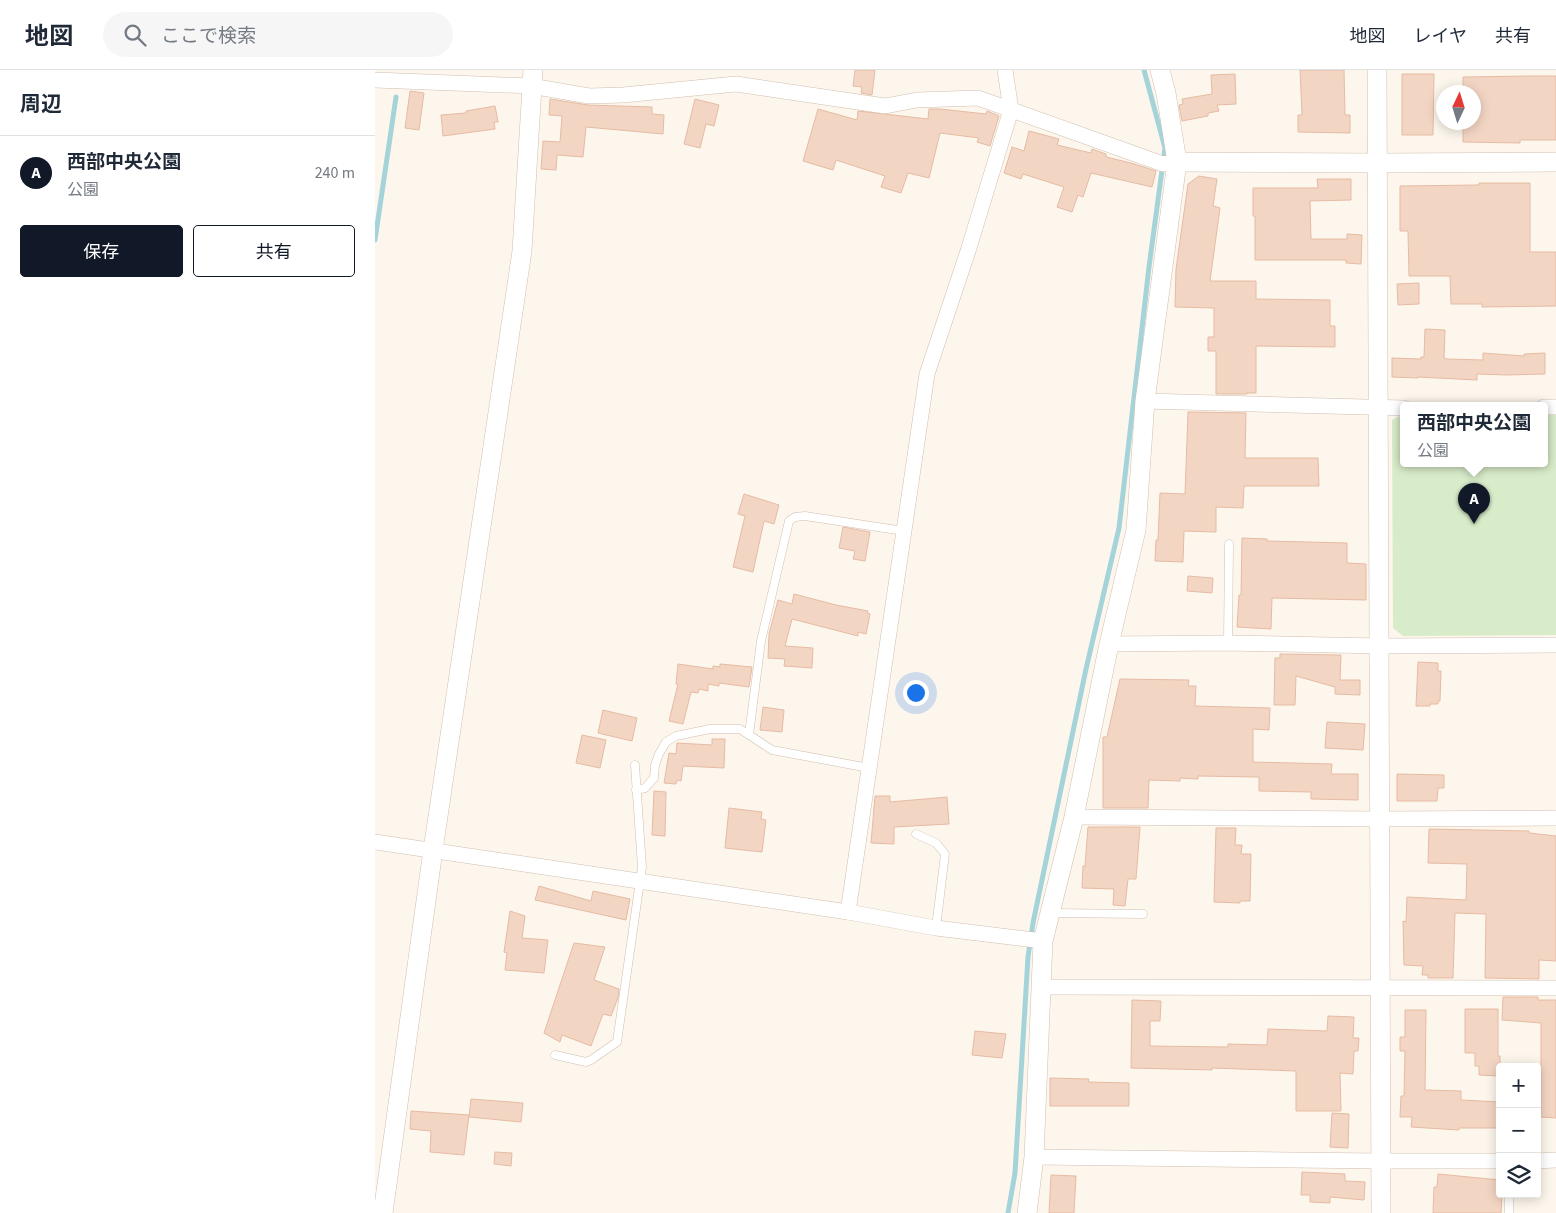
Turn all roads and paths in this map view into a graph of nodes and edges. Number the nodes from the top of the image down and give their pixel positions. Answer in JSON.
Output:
{"nodes":[{"id":1,"x":1005,"y":70,"type":"edge"},
{"id":2,"x":1160,"y":70,"type":"edge"},
{"id":3,"x":1377,"y":70,"type":"edge"},
{"id":4,"x":532,"y":78,"type":"edge"},
{"id":5,"x":375,"y":80,"type":"edge"},
{"id":6,"x":1011,"y":110,"type":"junction"},
{"id":7,"x":1177,"y":162,"type":"junction"},
{"id":8,"x":1556,"y":162,"type":"edge"},
{"id":9,"x":1378,"y":163,"type":"junction"},
{"id":10,"x":1145,"y":401,"type":"junction"},
{"id":11,"x":1379,"y":408,"type":"junction"},
{"id":12,"x":1400,"y":408,"type":"edge"},
{"id":13,"x":904,"y":531,"type":"junction"},
{"id":14,"x":1229,"y":544,"type":"dead end"},
{"id":15,"x":1228,"y":643,"type":"junction"},
{"id":16,"x":1109,"y":644,"type":"junction"},
{"id":17,"x":1556,"y":645,"type":"edge"},
{"id":18,"x":1379,"y":646,"type":"junction"},
{"id":19,"x":749,"y":735,"type":"junction"},
{"id":20,"x":635,"y":765,"type":"dead end"},
{"id":21,"x":869,"y":768,"type":"junction"},
{"id":22,"x":636,"y":790,"type":"junction"},
{"id":23,"x":1074,"y":817,"type":"junction"},
{"id":24,"x":1556,"y":818,"type":"edge"},
{"id":25,"x":1380,"y":819,"type":"junction"},
{"id":26,"x":916,"y":834,"type":"dead end"},
{"id":27,"x":375,"y":842,"type":"edge"},
{"id":28,"x":433,"y":850,"type":"junction"},
{"id":29,"x":639,"y":881,"type":"junction"},
{"id":30,"x":848,"y":912,"type":"junction"},
{"id":31,"x":1051,"y":913,"type":"junction"},
{"id":32,"x":1143,"y":914,"type":"dead end"},
{"id":33,"x":936,"y":928,"type":"junction"},
{"id":34,"x":1043,"y":941,"type":"junction"},
{"id":35,"x":1040,"y":987,"type":"junction"},
{"id":36,"x":1556,"y":988,"type":"edge"},
{"id":37,"x":1380,"y":989,"type":"junction"},
{"id":38,"x":555,"y":1054,"type":"dead end"},
{"id":39,"x":1034,"y":1157,"type":"junction"},
{"id":40,"x":1556,"y":1160,"type":"edge"},
{"id":41,"x":1380,"y":1161,"type":"junction"},
{"id":42,"x":1496,"y":1161,"type":"edge"},
{"id":43,"x":1541,"y":1161,"type":"edge"},
{"id":44,"x":1509,"y":1198,"type":"edge"},
{"id":45,"x":383,"y":1213,"type":"edge"},
{"id":46,"x":1027,"y":1213,"type":"edge"},
{"id":47,"x":1381,"y":1213,"type":"edge"},
{"id":48,"x":1509,"y":1213,"type":"edge"}],
"edges":[{"from":1,"to":6,"type":"street"},
{"from":2,"to":7,"type":"street"},
{"from":3,"to":9,"type":"street"},
{"from":4,"to":5,"type":"street"},
{"from":4,"to":6,"type":"street"},
{"from":4,"to":28,"type":"street"},
{"from":6,"to":7,"type":"street"},
{"from":6,"to":13,"type":"street"},
{"from":7,"to":9,"type":"street"},
{"from":7,"to":10,"type":"street"},
{"from":8,"to":9,"type":"street"},
{"from":9,"to":11,"type":"street"},
{"from":10,"to":11,"type":"street"},
{"from":10,"to":16,"type":"street"},
{"from":11,"to":12,"type":"street"},
{"from":11,"to":18,"type":"street"},
{"from":13,"to":19,"type":"lane"},
{"from":13,"to":21,"type":"street"},
{"from":14,"to":15,"type":"lane"},
{"from":15,"to":16,"type":"street"},
{"from":15,"to":18,"type":"street"},
{"from":16,"to":23,"type":"street"},
{"from":17,"to":18,"type":"street"},
{"from":18,"to":25,"type":"street"},
{"from":19,"to":21,"type":"lane"},
{"from":19,"to":22,"type":"lane"},
{"from":20,"to":22,"type":"lane"},
{"from":21,"to":30,"type":"street"},
{"from":22,"to":29,"type":"lane"},
{"from":23,"to":25,"type":"street"},
{"from":23,"to":31,"type":"street"},
{"from":24,"to":25,"type":"street"},
{"from":25,"to":37,"type":"street"},
{"from":26,"to":33,"type":"lane"},
{"from":27,"to":28,"type":"street"},
{"from":28,"to":29,"type":"street"},
{"from":28,"to":45,"type":"street"},
{"from":29,"to":30,"type":"street"},
{"from":29,"to":38,"type":"lane"},
{"from":30,"to":33,"type":"street"},
{"from":31,"to":32,"type":"lane"},
{"from":31,"to":34,"type":"street"},
{"from":33,"to":34,"type":"street"},
{"from":34,"to":35,"type":"street"},
{"from":35,"to":37,"type":"street"},
{"from":35,"to":39,"type":"street"},
{"from":36,"to":37,"type":"street"},
{"from":37,"to":41,"type":"street"},
{"from":39,"to":41,"type":"street"},
{"from":39,"to":46,"type":"street"},
{"from":40,"to":43,"type":"street"},
{"from":41,"to":42,"type":"street"},
{"from":41,"to":47,"type":"street"},
{"from":44,"to":48,"type":"lane"}]}
